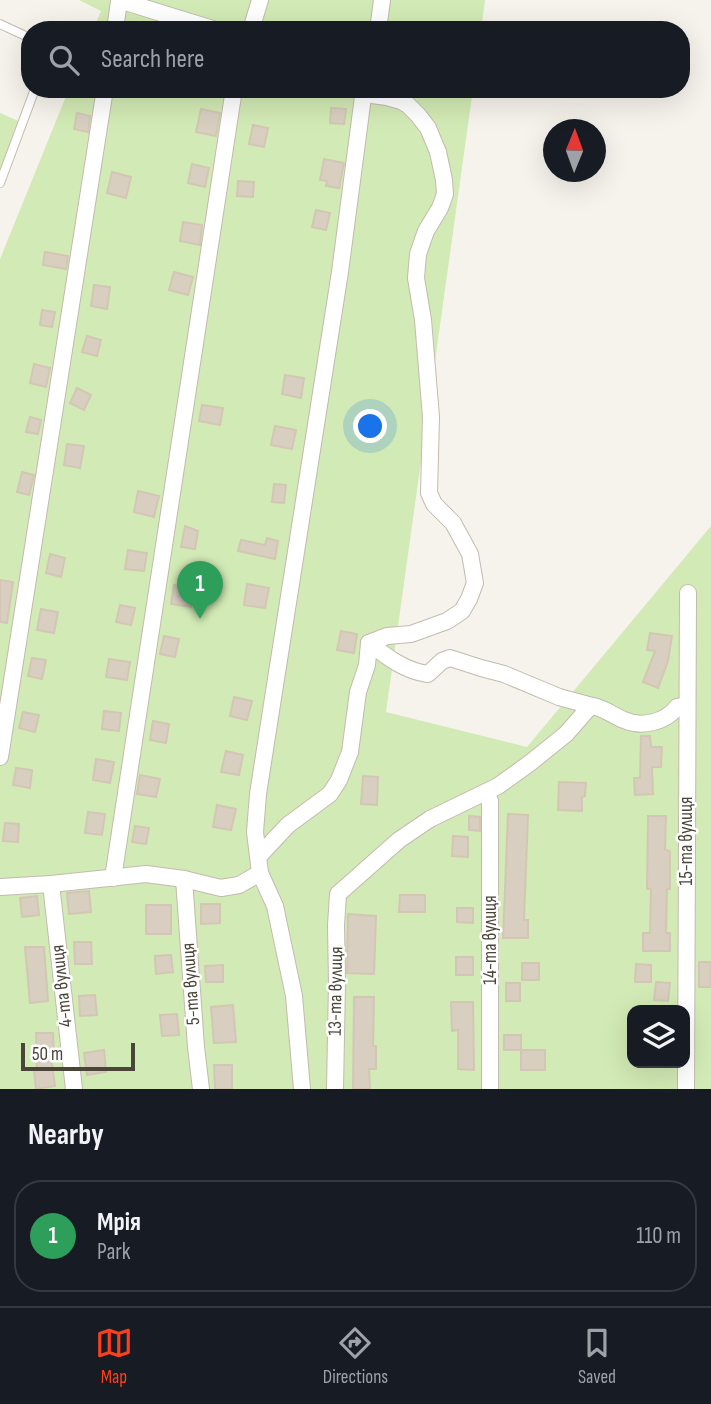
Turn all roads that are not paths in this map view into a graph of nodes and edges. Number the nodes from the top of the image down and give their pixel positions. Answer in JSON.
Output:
{"nodes":[{"id":1,"x":119,"y":0,"type":"edge"},
{"id":2,"x":260,"y":0,"type":"edge"},
{"id":3,"x":382,"y":0,"type":"edge"},
{"id":4,"x":116,"y":21,"type":"edge"},
{"id":5,"x":187,"y":21,"type":"edge"},
{"id":6,"x":254,"y":21,"type":"edge"},
{"id":7,"x":379,"y":21,"type":"edge"},
{"id":8,"x":0,"y":24,"type":"edge"},
{"id":9,"x":21,"y":33,"type":"edge"},
{"id":10,"x":32,"y":98,"type":"edge"},
{"id":11,"x":104,"y":98,"type":"edge"},
{"id":12,"x":233,"y":98,"type":"edge"},
{"id":13,"x":363,"y":98,"type":"edge"},
{"id":14,"x":390,"y":98,"type":"edge"},
{"id":15,"x":0,"y":183,"type":"edge"},
{"id":16,"x":688,"y":593,"type":"dead end"},
{"id":17,"x":369,"y":643,"type":"junction"},
{"id":18,"x":687,"y":705,"type":"junction"},
{"id":19,"x":592,"y":706,"type":"junction"},
{"id":20,"x":0,"y":757,"type":"edge"},
{"id":21,"x":486,"y":792,"type":"junction"},
{"id":22,"x":259,"y":865,"type":"junction"},
{"id":23,"x":113,"y":877,"type":"junction"},
{"id":24,"x":184,"y":879,"type":"junction"},
{"id":25,"x":51,"y":884,"type":"junction"},
{"id":26,"x":0,"y":887,"type":"edge"},
{"id":27,"x":74,"y":1089,"type":"edge"},
{"id":28,"x":201,"y":1089,"type":"edge"},
{"id":29,"x":302,"y":1089,"type":"edge"},
{"id":30,"x":335,"y":1089,"type":"edge"},
{"id":31,"x":490,"y":1089,"type":"edge"},
{"id":32,"x":686,"y":1089,"type":"edge"}],
"edges":[{"from":1,"to":4,"type":"street"},
{"from":1,"to":5,"type":"street"},
{"from":2,"to":6,"type":"street"},
{"from":3,"to":7,"type":"street"},
{"from":8,"to":9,"type":"lane"},
{"from":10,"to":15,"type":"lane"},
{"from":11,"to":20,"type":"street"},
{"from":12,"to":23,"type":"street"},
{"from":13,"to":22,"type":"street"},
{"from":14,"to":17,"type":"street"},
{"from":16,"to":18,"type":"street","name":"15-та вулиця"},
{"from":17,"to":19,"type":"street"},
{"from":17,"to":22,"type":"street"},
{"from":18,"to":19,"type":"street"},
{"from":18,"to":32,"type":"street","name":"15-та вулиця"},
{"from":19,"to":21,"type":"street"},
{"from":21,"to":30,"type":"street","name":"13-та вулиця"},
{"from":21,"to":31,"type":"street","name":"14-та вулиця"},
{"from":22,"to":24,"type":"street"},
{"from":22,"to":29,"type":"street"},
{"from":23,"to":24,"type":"street"},
{"from":23,"to":25,"type":"street"},
{"from":24,"to":28,"type":"street","name":"5-та вулиця"},
{"from":25,"to":26,"type":"street"},
{"from":25,"to":27,"type":"street","name":"4-та вулиця"}]}
